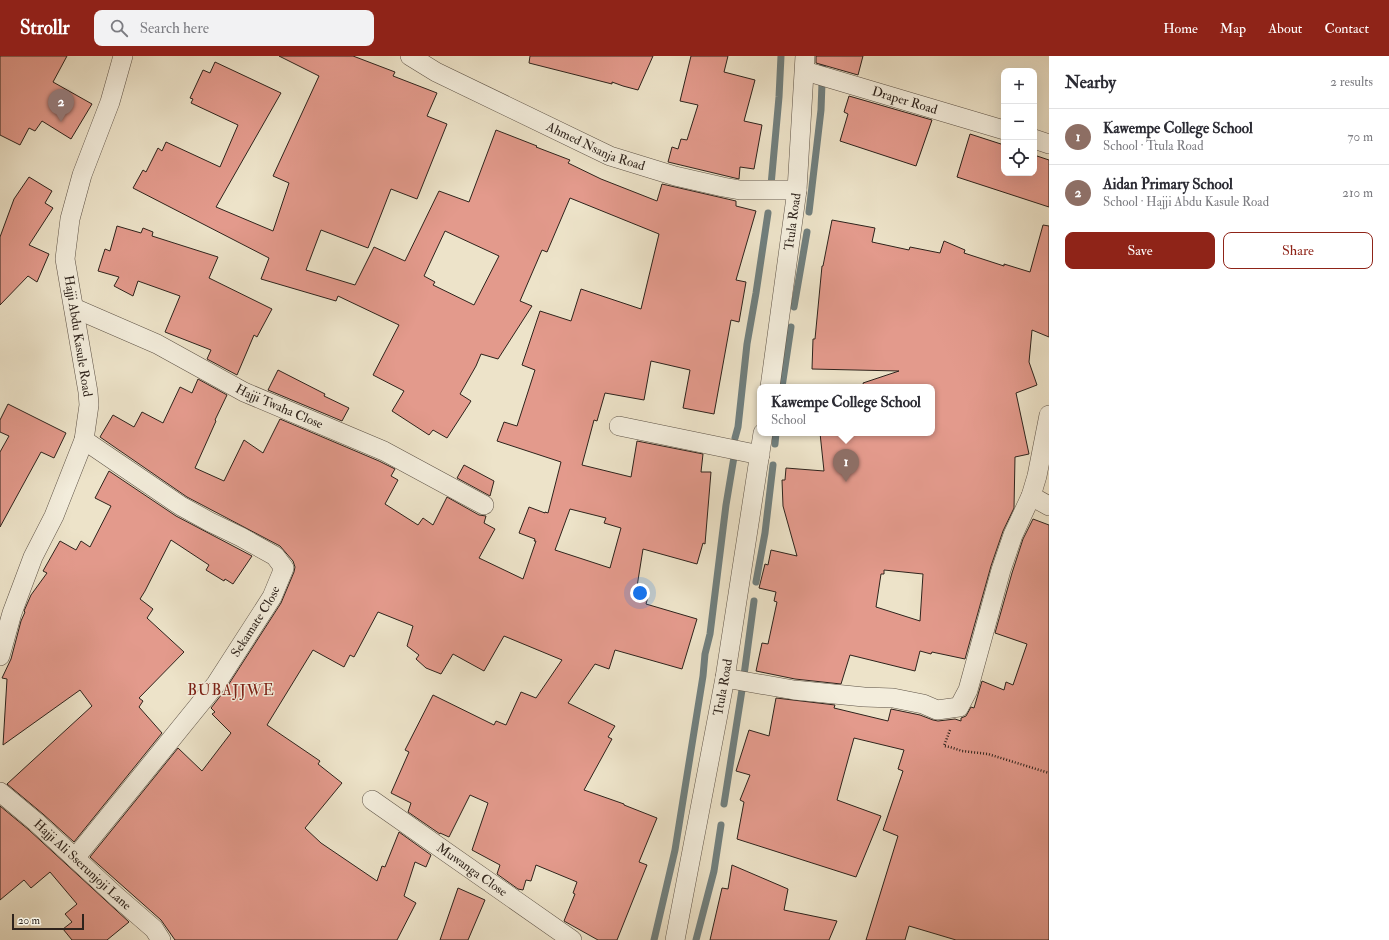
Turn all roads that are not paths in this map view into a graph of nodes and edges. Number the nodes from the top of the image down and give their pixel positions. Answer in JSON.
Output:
{"nodes":[{"id":1,"x":122,"y":56,"type":"edge"},
{"id":2,"x":410,"y":56,"type":"edge"},
{"id":3,"x":805,"y":63,"type":"edge"},
{"id":4,"x":1001,"y":129,"type":"edge"},
{"id":5,"x":1037,"y":141,"type":"edge"},
{"id":6,"x":1049,"y":144,"type":"edge"},
{"id":7,"x":797,"y":190,"type":"junction"},
{"id":8,"x":74,"y":308,"type":"junction"},
{"id":9,"x":770,"y":384,"type":"edge"},
{"id":10,"x":1049,"y":415,"type":"edge"},
{"id":11,"x":619,"y":426,"type":"dead end"},
{"id":12,"x":763,"y":436,"type":"edge"},
{"id":13,"x":84,"y":440,"type":"junction"},
{"id":14,"x":760,"y":455,"type":"junction"},
{"id":15,"x":1031,"y":496,"type":"junction"},
{"id":16,"x":484,"y":505,"type":"dead end"},
{"id":17,"x":1049,"y":506,"type":"edge"},
{"id":18,"x":0,"y":656,"type":"edge"},
{"id":19,"x":725,"y":678,"type":"junction"},
{"id":20,"x":0,"y":792,"type":"edge"},
{"id":21,"x":372,"y":800,"type":"dead end"},
{"id":22,"x":75,"y":858,"type":"junction"},
{"id":23,"x":161,"y":940,"type":"edge"},
{"id":24,"x":572,"y":940,"type":"edge"},
{"id":25,"x":675,"y":940,"type":"edge"}],
"edges":[{"from":1,"to":8,"type":"street","name":"Hajji Abdu Kasule Road"},
{"from":2,"to":7,"type":"street","name":"Ahmed Nsanja Road"},
{"from":3,"to":4,"type":"street","name":"Draper Road"},
{"from":3,"to":7,"type":"street","name":"Ttula Road"},
{"from":5,"to":6,"type":"street"},
{"from":7,"to":9,"type":"street","name":"Ttula Road"},
{"from":8,"to":13,"type":"street","name":"Hajji Abdu Kasule Road"},
{"from":8,"to":16,"type":"street","name":"Hajji Twaha Close"},
{"from":10,"to":15,"type":"street"},
{"from":11,"to":14,"type":"street"},
{"from":12,"to":14,"type":"street","name":"Ttula Road"},
{"from":13,"to":18,"type":"street","name":"Hajji Abdu Kasule Road"},
{"from":13,"to":22,"type":"street","name":"Sekamate Close"},
{"from":14,"to":19,"type":"street","name":"Ttula Road"},
{"from":15,"to":17,"type":"street"},
{"from":15,"to":19,"type":"street"},
{"from":19,"to":25,"type":"street","name":"Ttula Road"},
{"from":20,"to":22,"type":"street","name":"Hajji Ali Sserunjoji Lane"},
{"from":21,"to":24,"type":"street","name":"Muwanga Close"},
{"from":22,"to":23,"type":"street","name":"Hajji Ali Sserunjoji Lane"}]}
